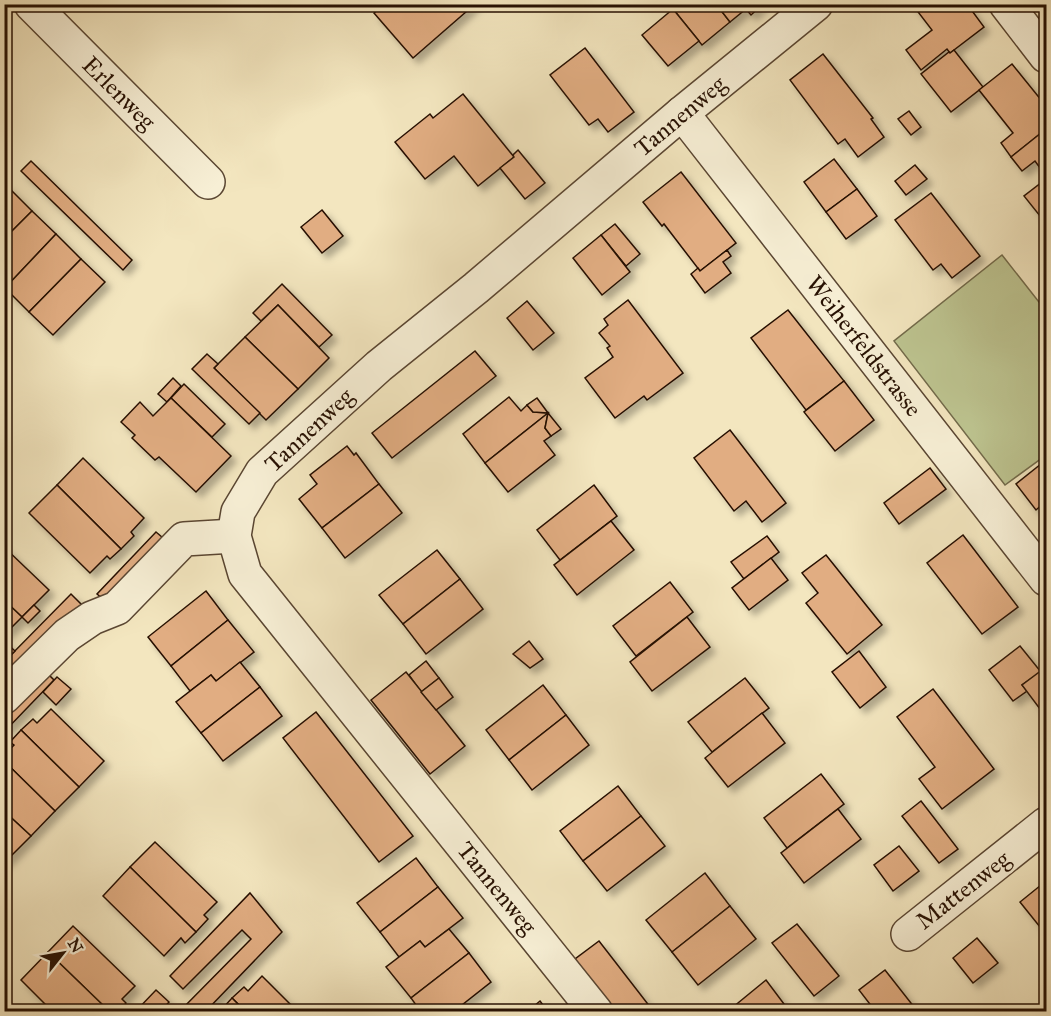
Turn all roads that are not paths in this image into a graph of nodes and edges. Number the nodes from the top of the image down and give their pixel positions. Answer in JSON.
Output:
{"nodes":[{"id":1,"x":31,"y":4,"type":"edge"},
{"id":2,"x":816,"y":4,"type":"edge"},
{"id":3,"x":1006,"y":4,"type":"edge"},
{"id":4,"x":1047,"y":56,"type":"edge"},
{"id":5,"x":682,"y":113,"type":"junction"},
{"id":6,"x":208,"y":182,"type":"dead end"},
{"id":7,"x":234,"y":536,"type":"junction"},
{"id":8,"x":1047,"y":579,"type":"edge"},
{"id":9,"x":4,"y":697,"type":"edge"},
{"id":10,"x":1047,"y":824,"type":"edge"},
{"id":11,"x":908,"y":934,"type":"dead end"},
{"id":12,"x":596,"y":1011,"type":"edge"}],
"edges":[{"from":1,"to":6,"type":"street","name":"Erlenweg"},
{"from":2,"to":5,"type":"street","name":"Tannenweg"},
{"from":3,"to":4,"type":"street"},
{"from":5,"to":7,"type":"street","name":"Tannenweg"},
{"from":5,"to":8,"type":"street","name":"Weiherfeldstrasse"},
{"from":7,"to":9,"type":"street"},
{"from":7,"to":12,"type":"street","name":"Tannenweg"},
{"from":10,"to":11,"type":"street","name":"Mattenweg"}]}
